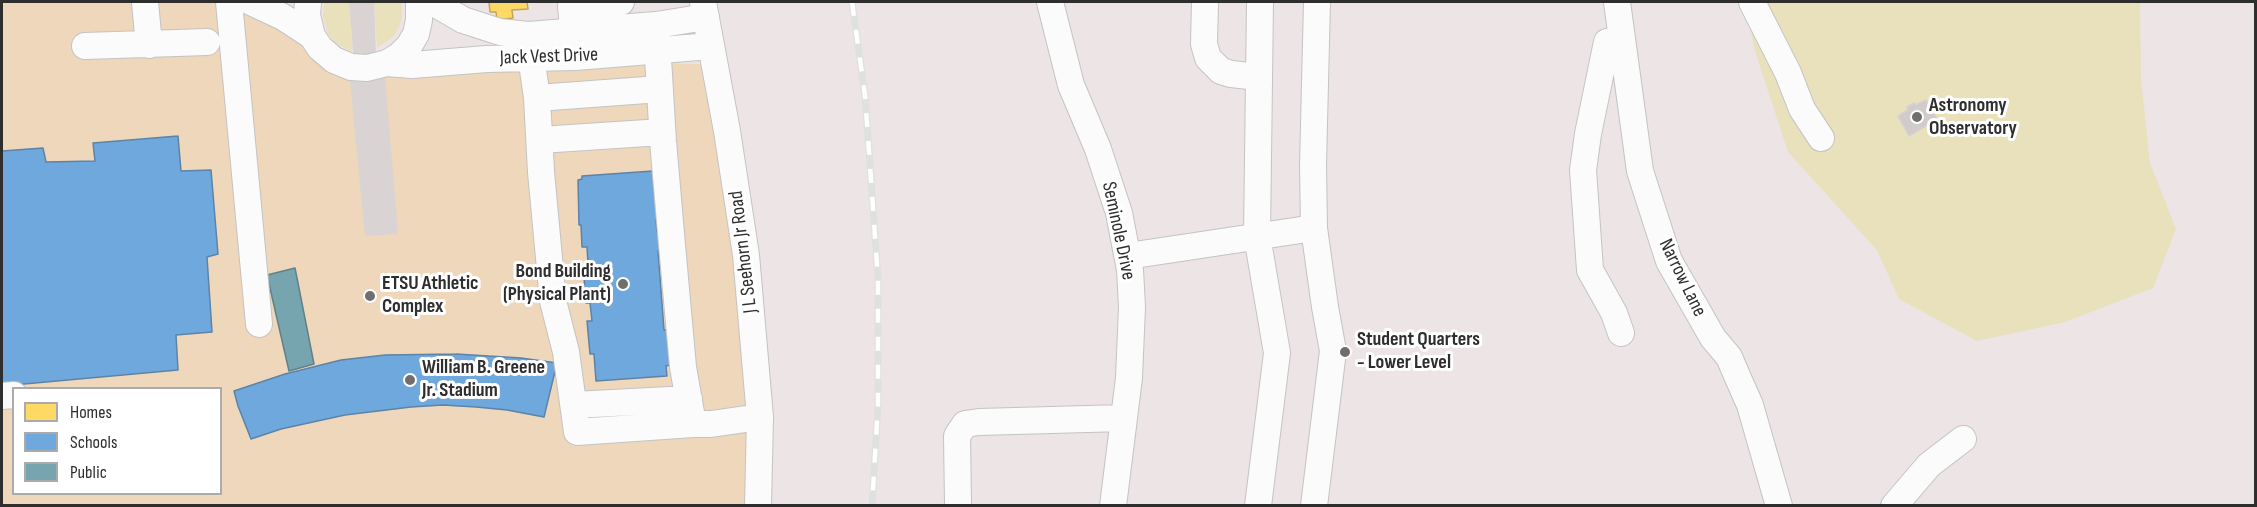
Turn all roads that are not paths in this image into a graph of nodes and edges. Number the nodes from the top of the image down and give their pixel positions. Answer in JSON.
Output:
{"nodes":[{"id":1,"x":145,"y":2,"type":"edge"},
{"id":2,"x":229,"y":2,"type":"edge"},
{"id":3,"x":251,"y":2,"type":"edge"},
{"id":4,"x":308,"y":2,"type":"edge"},
{"id":5,"x":419,"y":2,"type":"edge"},
{"id":6,"x":432,"y":2,"type":"edge"},
{"id":7,"x":621,"y":2,"type":"edge"},
{"id":8,"x":1050,"y":2,"type":"edge"},
{"id":9,"x":1206,"y":2,"type":"edge"},
{"id":10,"x":1260,"y":2,"type":"edge"},
{"id":11,"x":1317,"y":2,"type":"edge"},
{"id":12,"x":1617,"y":2,"type":"edge"},
{"id":13,"x":1752,"y":2,"type":"edge"},
{"id":14,"x":704,"y":9,"type":"edge"},
{"id":15,"x":572,"y":14,"type":"edge"},
{"id":16,"x":312,"y":36,"type":"junction"},
{"id":17,"x":657,"y":38,"type":"junction"},
{"id":18,"x":1622,"y":38,"type":"junction"},
{"id":19,"x":207,"y":42,"type":"dead end"},
{"id":20,"x":149,"y":45,"type":"junction"},
{"id":21,"x":85,"y":46,"type":"dead end"},
{"id":22,"x":711,"y":46,"type":"junction"},
{"id":23,"x":529,"y":47,"type":"junction"},
{"id":24,"x":575,"y":57,"type":"junction"},
{"id":25,"x":387,"y":63,"type":"junction"},
{"id":26,"x":1259,"y":77,"type":"junction"},
{"id":27,"x":660,"y":89,"type":"junction"},
{"id":28,"x":537,"y":98,"type":"junction"},
{"id":29,"x":662,"y":132,"type":"junction"},
{"id":30,"x":1821,"y":138,"type":"dead end"},
{"id":31,"x":540,"y":140,"type":"junction"},
{"id":32,"x":1314,"y":228,"type":"junction"},
{"id":33,"x":1257,"y":236,"type":"junction"},
{"id":34,"x":1128,"y":256,"type":"junction"},
{"id":35,"x":260,"y":324,"type":"dead end"},
{"id":36,"x":1621,"y":333,"type":"dead end"},
{"id":37,"x":689,"y":399,"type":"junction"},
{"id":38,"x":574,"y":405,"type":"junction"},
{"id":39,"x":760,"y":417,"type":"junction"},
{"id":40,"x":1124,"y":418,"type":"junction"},
{"id":41,"x":693,"y":424,"type":"junction"},
{"id":42,"x":1963,"y":439,"type":"dead end"},
{"id":43,"x":958,"y":504,"type":"edge"},
{"id":44,"x":758,"y":506,"type":"edge"},
{"id":45,"x":1113,"y":506,"type":"edge"},
{"id":46,"x":1258,"y":506,"type":"edge"},
{"id":47,"x":1314,"y":506,"type":"edge"},
{"id":48,"x":1779,"y":506,"type":"edge"},
{"id":49,"x":1894,"y":506,"type":"edge"}],
"edges":[{"from":1,"to":20,"type":"street"},
{"from":2,"to":35,"type":"street"},
{"from":3,"to":16,"type":"street"},
{"from":4,"to":16,"type":"street"},
{"from":5,"to":25,"type":"street"},
{"from":6,"to":23,"type":"street","name":"Jack Vest Drive"},
{"from":7,"to":15,"type":"street"},
{"from":8,"to":34,"type":"street","name":"Seminole Drive"},
{"from":9,"to":26,"type":"street"},
{"from":10,"to":26,"type":"street"},
{"from":11,"to":32,"type":"street"},
{"from":12,"to":18,"type":"street","name":"Narrow Lane"},
{"from":13,"to":30,"type":"street"},
{"from":14,"to":17,"type":"street","name":"Jack Vest Drive"},
{"from":14,"to":22,"type":"street","name":"J L Seehorn Jr Road"},
{"from":15,"to":17,"type":"street","name":"Jack Vest Drive"},
{"from":15,"to":23,"type":"street","name":"Jack Vest Drive"},
{"from":15,"to":24,"type":"street"},
{"from":16,"to":25,"type":"street","name":"Jack Vest Drive"},
{"from":17,"to":22,"type":"street","name":"Jack Vest Drive"},
{"from":17,"to":24,"type":"street","name":"Jack Vest Drive"},
{"from":17,"to":27,"type":"street"},
{"from":18,"to":36,"type":"street"},
{"from":18,"to":48,"type":"street","name":"Narrow Lane"},
{"from":19,"to":20,"type":"street"},
{"from":20,"to":21,"type":"street"},
{"from":22,"to":39,"type":"street","name":"J L Seehorn Jr Road"},
{"from":23,"to":24,"type":"street","name":"Jack Vest Drive"},
{"from":23,"to":25,"type":"street","name":"Jack Vest Drive"},
{"from":23,"to":28,"type":"street"},
{"from":26,"to":33,"type":"street"},
{"from":27,"to":28,"type":"street"},
{"from":27,"to":29,"type":"street"},
{"from":28,"to":31,"type":"street"},
{"from":29,"to":31,"type":"street"},
{"from":29,"to":37,"type":"street"},
{"from":31,"to":38,"type":"street"},
{"from":32,"to":33,"type":"street"},
{"from":32,"to":47,"type":"street"},
{"from":33,"to":34,"type":"street"},
{"from":33,"to":46,"type":"street"},
{"from":34,"to":40,"type":"street","name":"Seminole Drive"},
{"from":37,"to":38,"type":"street"},
{"from":37,"to":41,"type":"street"},
{"from":38,"to":41,"type":"street"},
{"from":39,"to":41,"type":"street"},
{"from":39,"to":44,"type":"street","name":"J L Seehorn Jr Road"},
{"from":40,"to":43,"type":"street"},
{"from":40,"to":45,"type":"street","name":"Seminole Drive"},
{"from":42,"to":49,"type":"street"}]}
